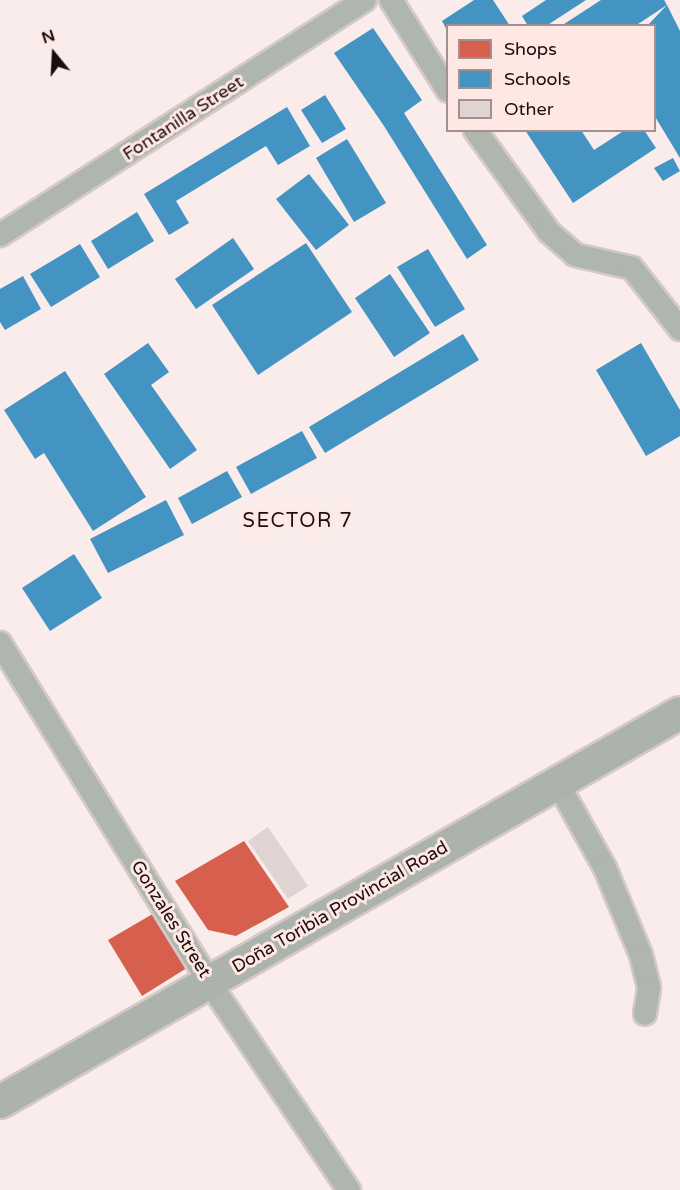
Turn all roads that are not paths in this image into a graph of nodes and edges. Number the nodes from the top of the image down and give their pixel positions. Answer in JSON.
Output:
{"nodes":[{"id":1,"x":365,"y":0,"type":"edge"},
{"id":2,"x":391,"y":0,"type":"edge"},
{"id":3,"x":446,"y":89,"type":"edge"},
{"id":4,"x":476,"y":132,"type":"edge"},
{"id":5,"x":0,"y":235,"type":"edge"},
{"id":6,"x":680,"y":329,"type":"edge"},
{"id":7,"x":0,"y":643,"type":"edge"},
{"id":8,"x":680,"y":713,"type":"edge"},
{"id":9,"x":557,"y":782,"type":"junction"},
{"id":10,"x":209,"y":982,"type":"junction"},
{"id":11,"x":645,"y":1014,"type":"dead end"},
{"id":12,"x":0,"y":1102,"type":"edge"},
{"id":13,"x":349,"y":1190,"type":"edge"}],
"edges":[{"from":1,"to":5,"type":"street","name":"Fontanilla Street"},
{"from":2,"to":3,"type":"street"},
{"from":4,"to":6,"type":"street"},
{"from":7,"to":10,"type":"street","name":"Gonzales Street"},
{"from":8,"to":9,"type":"street","name":"Doña Toribia Provincial Road"},
{"from":9,"to":10,"type":"street","name":"Doña Toribia Provincial Road"},
{"from":9,"to":11,"type":"street"},
{"from":10,"to":12,"type":"street","name":"Doña Toribia Provincial Road"},
{"from":10,"to":13,"type":"street","name":"Gonzales Street"}]}
